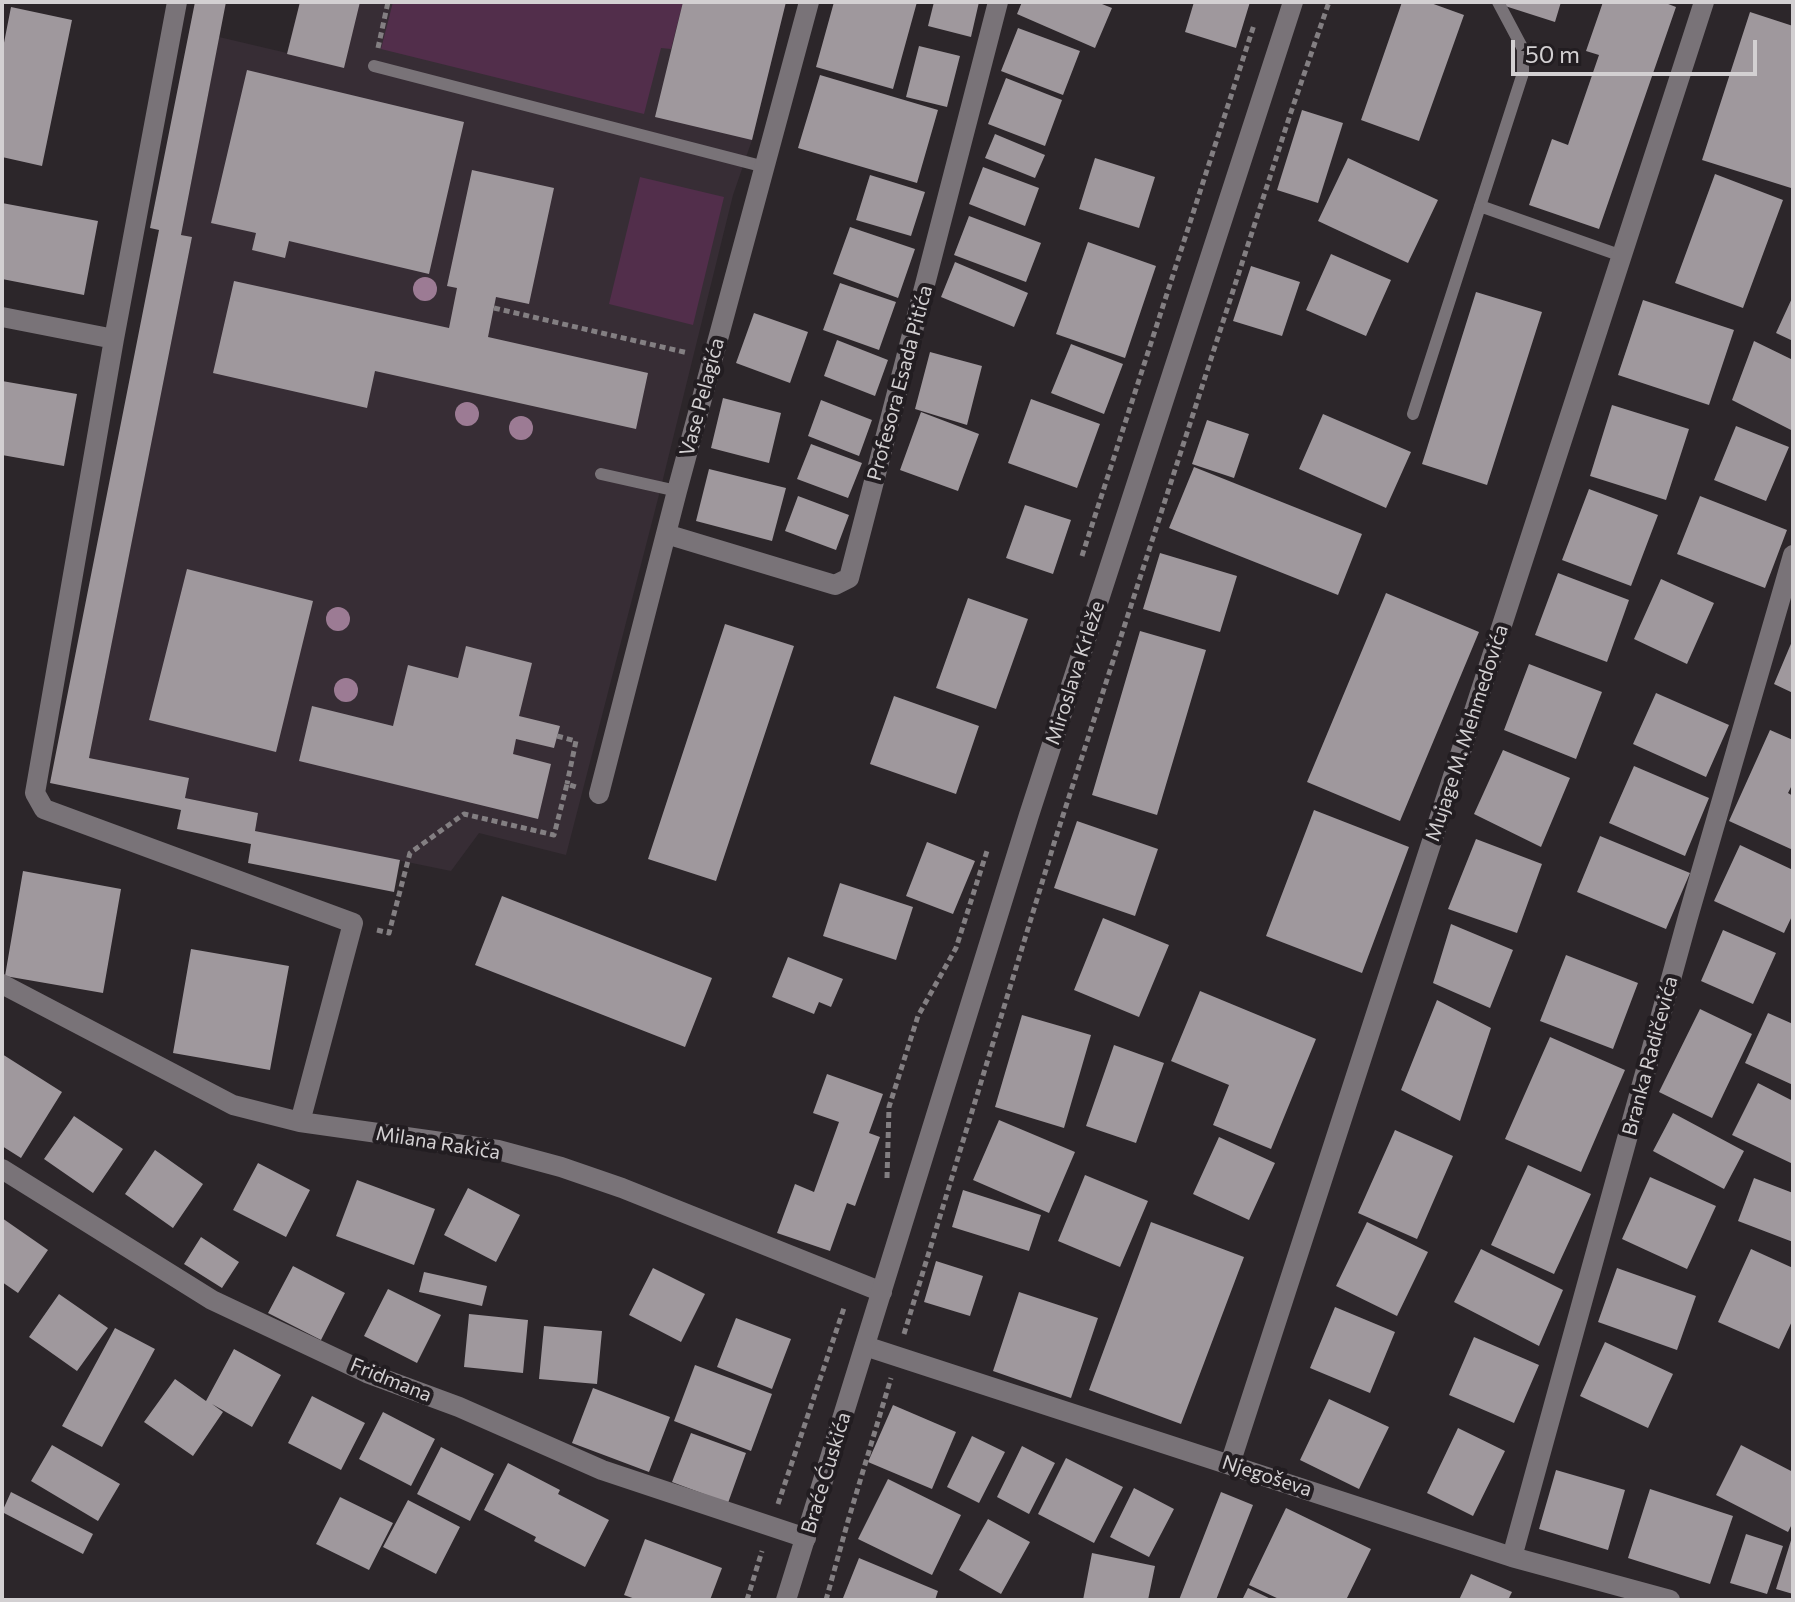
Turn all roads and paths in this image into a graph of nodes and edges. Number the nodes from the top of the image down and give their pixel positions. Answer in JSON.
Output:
{"nodes":[{"id":1,"x":177,"y":2,"type":"edge"},
{"id":2,"x":388,"y":2,"type":"edge"},
{"id":3,"x":809,"y":2,"type":"edge"},
{"id":4,"x":998,"y":2,"type":"edge"},
{"id":5,"x":1293,"y":2,"type":"edge"},
{"id":6,"x":1329,"y":2,"type":"edge"},
{"id":7,"x":1498,"y":2,"type":"edge"},
{"id":8,"x":1704,"y":2,"type":"edge"},
{"id":9,"x":1257,"y":17,"type":"dead end"},
{"id":10,"x":374,"y":66,"type":"joint"},
{"id":11,"x":765,"y":167,"type":"junction"},
{"id":12,"x":1480,"y":206,"type":"junction"},
{"id":13,"x":1622,"y":256,"type":"junction"},
{"id":14,"x":494,"y":308,"type":"dead end"},
{"id":15,"x":2,"y":317,"type":"edge"},
{"id":16,"x":114,"y":339,"type":"junction"},
{"id":17,"x":713,"y":359,"type":"junction"},
{"id":18,"x":1413,"y":414,"type":"dead end"},
{"id":19,"x":601,"y":474,"type":"dead end"},
{"id":20,"x":677,"y":491,"type":"junction"},
{"id":21,"x":666,"y":534,"type":"junction"},
{"id":22,"x":1793,"y":555,"type":"edge"},
{"id":23,"x":1082,"y":556,"type":"dead end"},
{"id":24,"x":557,"y":736,"type":"dead end"},
{"id":25,"x":567,"y":784,"type":"junction"},
{"id":26,"x":599,"y":794,"type":"joint"},
{"id":27,"x":990,"y":843,"type":"dead end"},
{"id":28,"x":353,"y":923,"type":"junction"},
{"id":29,"x":2,"y":984,"type":"edge"},
{"id":30,"x":300,"y":1122,"type":"junction"},
{"id":31,"x":2,"y":1169,"type":"edge"},
{"id":32,"x":887,"y":1182,"type":"dead end"},
{"id":33,"x":854,"y":1281,"type":"junction"},
{"id":34,"x":882,"y":1292,"type":"junction"},
{"id":35,"x":865,"y":1346,"type":"junction"},
{"id":36,"x":898,"y":1356,"type":"junction"},
{"id":37,"x":1230,"y":1464,"type":"junction"},
{"id":38,"x":770,"y":1526,"type":"junction"},
{"id":39,"x":806,"y":1538,"type":"junction"},
{"id":40,"x":1512,"y":1557,"type":"junction"},
{"id":41,"x":747,"y":1600,"type":"edge"},
{"id":42,"x":786,"y":1600,"type":"edge"},
{"id":43,"x":826,"y":1600,"type":"edge"},
{"id":44,"x":1670,"y":1600,"type":"edge"}],
"edges":[{"from":1,"to":16,"type":"street"},
{"from":2,"to":10,"type":"path"},
{"from":3,"to":11,"type":"street","name":"Vase Pelagića"},
{"from":4,"to":21,"type":"street","name":"Profesora Esada Pitića"},
{"from":5,"to":34,"type":"street","name":"Miroslava Krleže"},
{"from":6,"to":36,"type":"path"},
{"from":7,"to":12,"type":"lane"},
{"from":8,"to":13,"type":"street","name":"Mujage M. Mehmedovića"},
{"from":9,"to":23,"type":"path"},
{"from":10,"to":11,"type":"lane"},
{"from":11,"to":17,"type":"street","name":"Vase Pelagića"},
{"from":12,"to":13,"type":"lane"},
{"from":12,"to":18,"type":"lane"},
{"from":13,"to":37,"type":"street","name":"Mujage M. Mehmedovića"},
{"from":14,"to":17,"type":"path"},
{"from":15,"to":16,"type":"street"},
{"from":16,"to":28,"type":"street"},
{"from":17,"to":20,"type":"street","name":"Vase Pelagića"},
{"from":19,"to":20,"type":"lane"},
{"from":20,"to":21,"type":"street","name":"Vase Pelagića"},
{"from":21,"to":26,"type":"street","name":"Vase Pelagića"},
{"from":22,"to":40,"type":"street","name":"Branka Radičevića"},
{"from":24,"to":25,"type":"path"},
{"from":25,"to":26,"type":"path"},
{"from":25,"to":28,"type":"path"},
{"from":27,"to":32,"type":"path"},
{"from":28,"to":30,"type":"street"},
{"from":29,"to":30,"type":"street","name":"Milana Rakiča"},
{"from":30,"to":33,"type":"street","name":"Milana Rakiča"},
{"from":31,"to":38,"type":"street","name":"Fridmana"},
{"from":33,"to":34,"type":"street","name":"Milana Rakiča"},
{"from":33,"to":38,"type":"path"},
{"from":34,"to":35,"type":"street","name":"Miroslava Krleže"},
{"from":35,"to":36,"type":"street","name":"Njegoševa"},
{"from":35,"to":39,"type":"street","name":"Braće Ćuskića"},
{"from":36,"to":37,"type":"street","name":"Njegoševa"},
{"from":36,"to":43,"type":"path"},
{"from":37,"to":40,"type":"street","name":"Njegoševa"},
{"from":38,"to":39,"type":"street","name":"Fridmana"},
{"from":38,"to":41,"type":"path"},
{"from":39,"to":42,"type":"street","name":"Braće Ćuskića"},
{"from":40,"to":44,"type":"street","name":"Njegoševa"}]}
